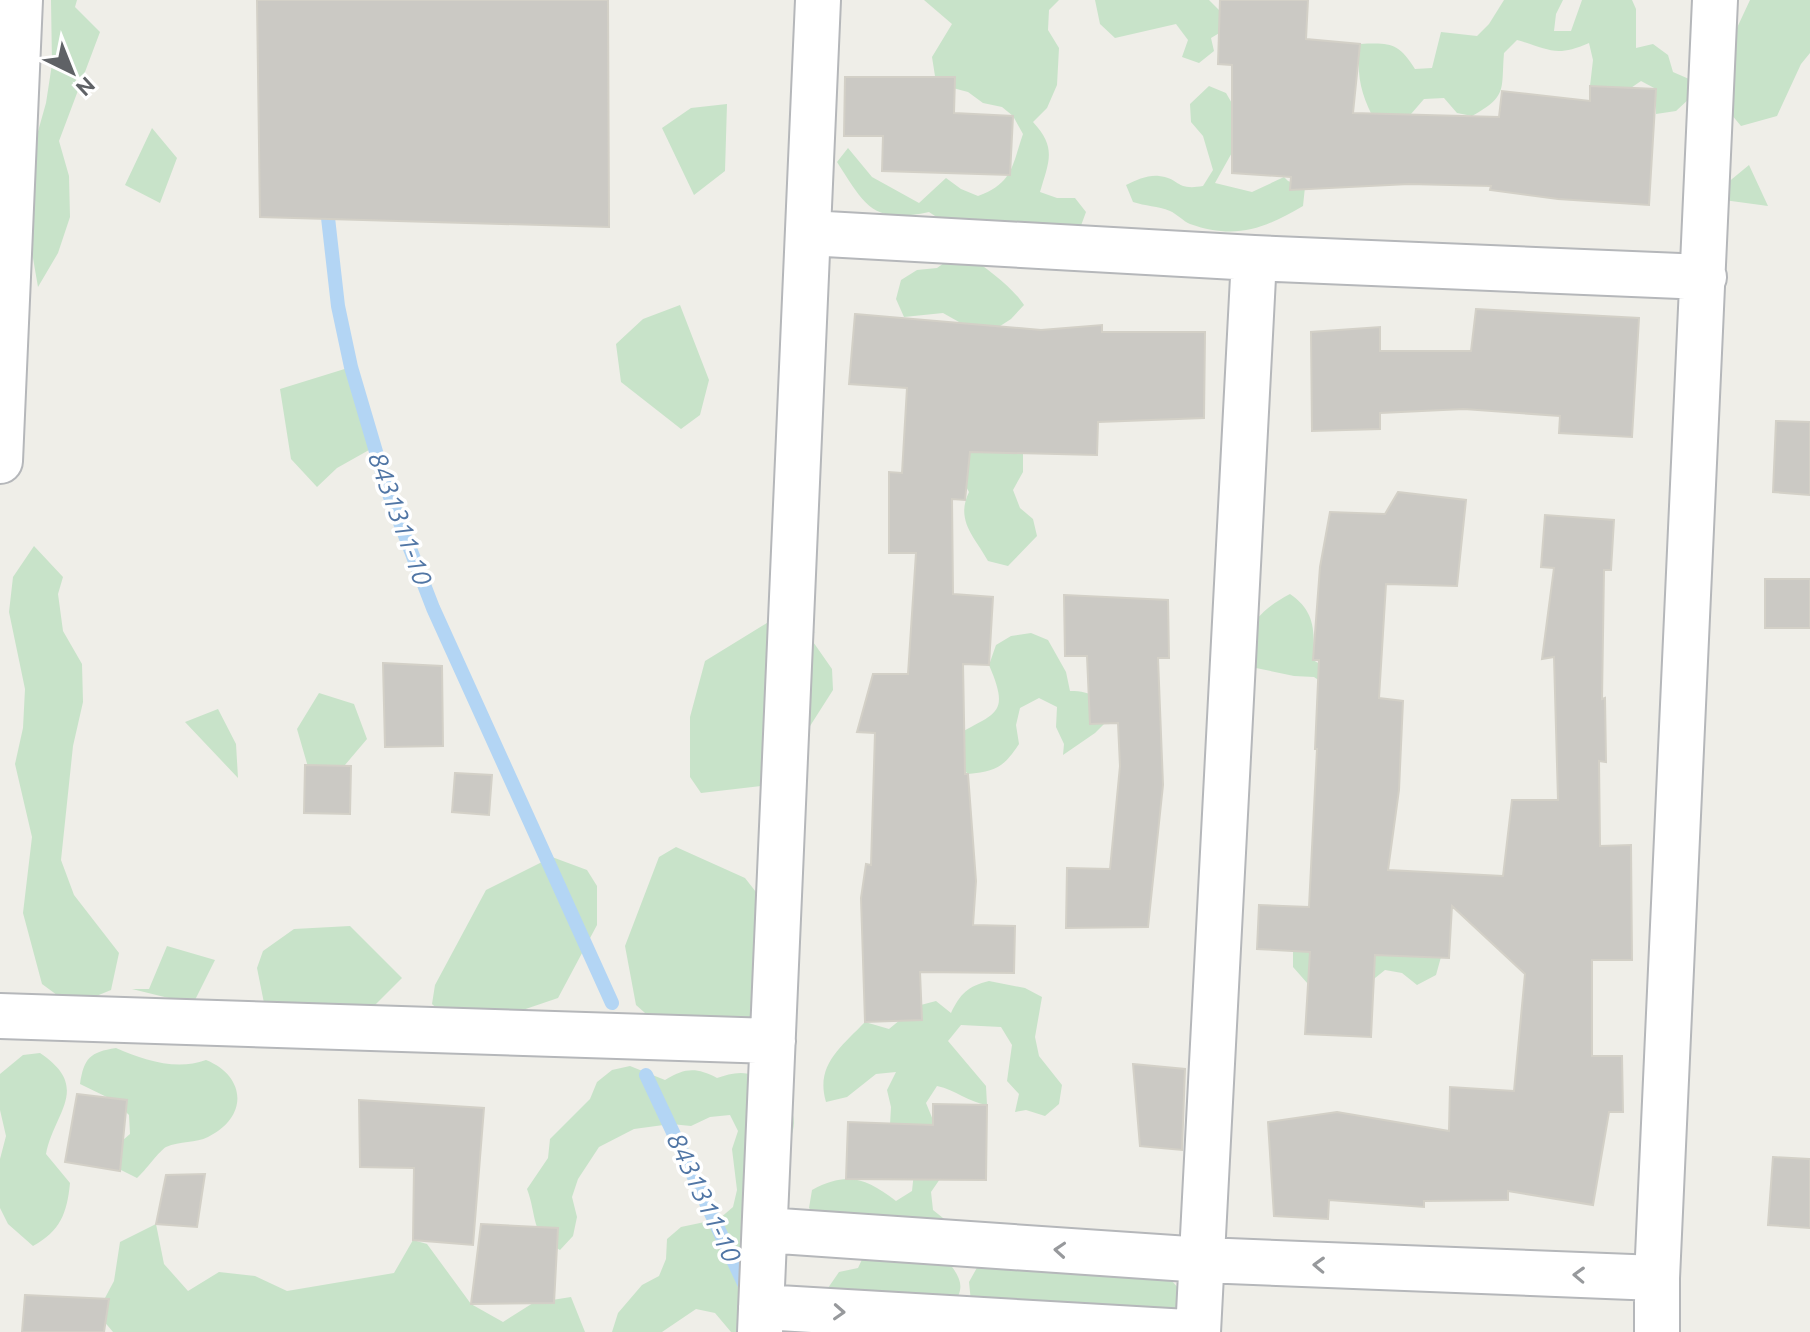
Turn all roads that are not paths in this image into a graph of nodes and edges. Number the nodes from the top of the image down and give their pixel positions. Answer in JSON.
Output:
{"nodes":[{"id":1,"x":20,"y":0,"type":"edge"},
{"id":2,"x":818,"y":0,"type":"edge"},
{"id":3,"x":1715,"y":0,"type":"edge"},
{"id":4,"x":9,"y":69,"type":"edge"},
{"id":5,"x":808,"y":233,"type":"junction"},
{"id":6,"x":1254,"y":258,"type":"junction"},
{"id":7,"x":1704,"y":277,"type":"junction"},
{"id":8,"x":0,"y":461,"type":"edge"},
{"id":9,"x":0,"y":1016,"type":"edge"},
{"id":10,"x":773,"y":1041,"type":"junction"},
{"id":11,"x":765,"y":1230,"type":"junction"},
{"id":12,"x":1203,"y":1260,"type":"junction"},
{"id":13,"x":1657,"y":1278,"type":"junction"},
{"id":14,"x":761,"y":1320,"type":"edge"},
{"id":15,"x":1187,"y":1332,"type":"edge"},
{"id":16,"x":1198,"y":1332,"type":"edge"},
{"id":17,"x":1657,"y":1332,"type":"edge"}],
"edges":[{"from":1,"to":4,"type":"street"},
{"from":2,"to":5,"type":"street"},
{"from":3,"to":7,"type":"street"},
{"from":4,"to":8,"type":"street"},
{"from":5,"to":6,"type":"street"},
{"from":5,"to":10,"type":"street"},
{"from":6,"to":7,"type":"street"},
{"from":6,"to":12,"type":"street"},
{"from":7,"to":13,"type":"street"},
{"from":9,"to":10,"type":"street"},
{"from":10,"to":11,"type":"street"},
{"from":12,"to":11,"type":"street","one_way":true},
{"from":11,"to":14,"type":"street"},
{"from":13,"to":12,"type":"street","one_way":true},
{"from":12,"to":16,"type":"street"},
{"from":13,"to":17,"type":"street"},
{"from":14,"to":15,"type":"street","one_way":true}]}
